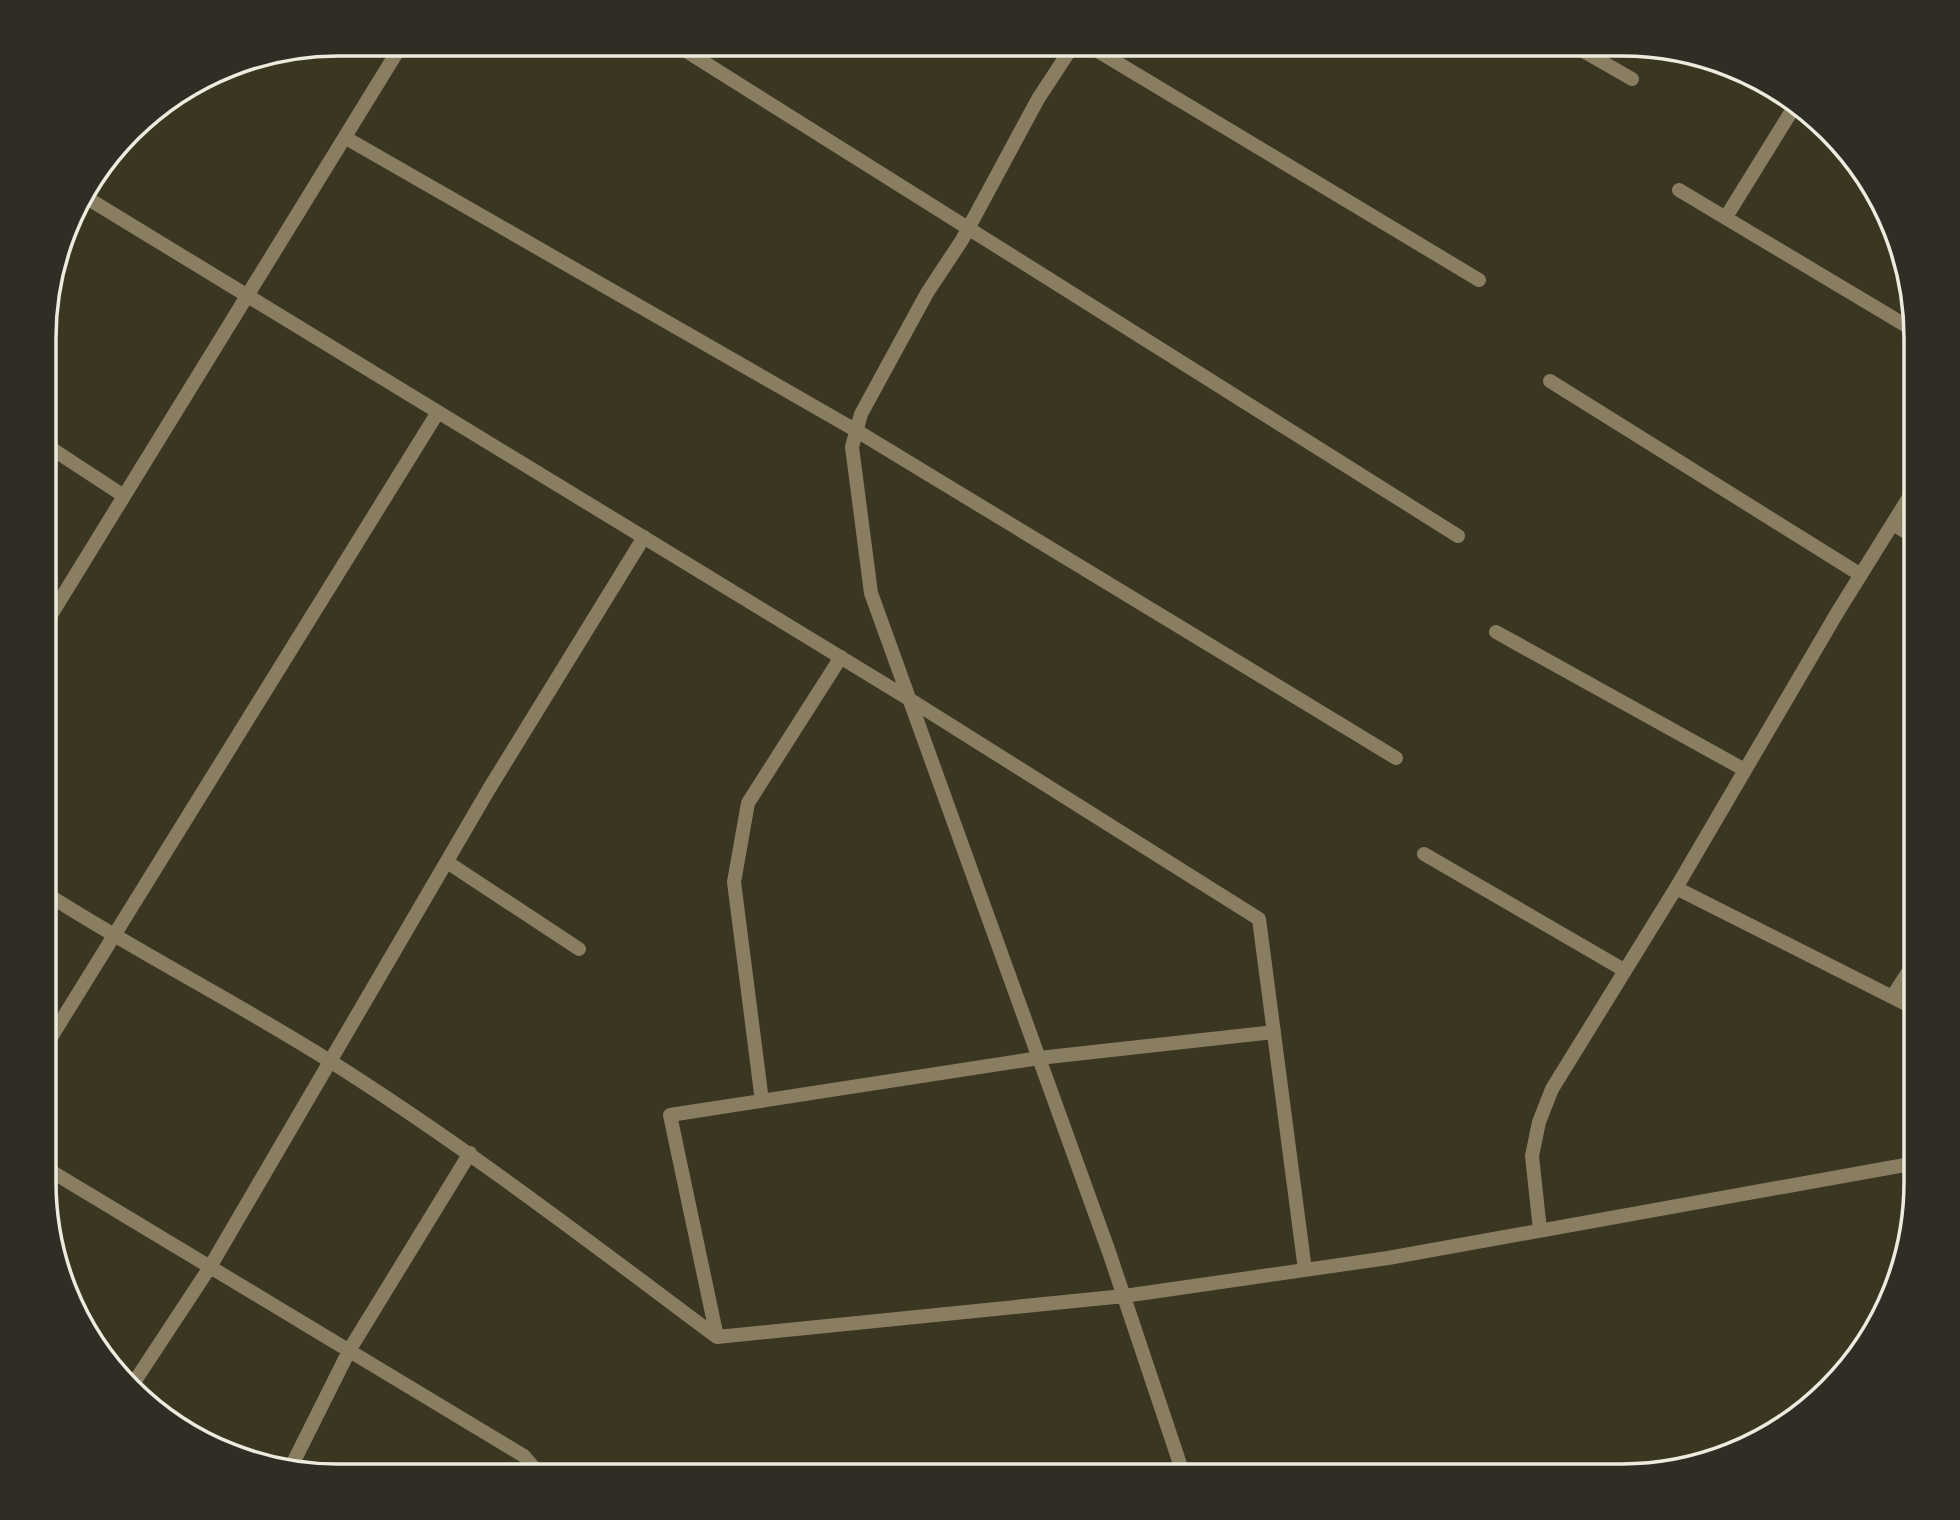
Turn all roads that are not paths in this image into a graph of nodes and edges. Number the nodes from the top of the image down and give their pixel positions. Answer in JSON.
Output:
{"nodes":[{"id":1,"x":395,"y":56,"type":"edge"},
{"id":2,"x":694,"y":56,"type":"edge"},
{"id":3,"x":1066,"y":56,"type":"edge"},
{"id":4,"x":1106,"y":56,"type":"edge"},
{"id":5,"x":1592,"y":56,"type":"edge"},
{"id":6,"x":1632,"y":79,"type":"dead end"},
{"id":7,"x":1791,"y":112,"type":"edge"},
{"id":8,"x":346,"y":138,"type":"junction"},
{"id":9,"x":1679,"y":190,"type":"dead end"},
{"id":10,"x":92,"y":201,"type":"edge"},
{"id":11,"x":1726,"y":217,"type":"junction"},
{"id":12,"x":969,"y":228,"type":"junction"},
{"id":13,"x":1479,"y":279,"type":"dead end"},
{"id":14,"x":248,"y":296,"type":"junction"},
{"id":15,"x":1903,"y":324,"type":"edge"},
{"id":16,"x":1550,"y":381,"type":"dead end"},
{"id":17,"x":438,"y":412,"type":"junction"},
{"id":18,"x":857,"y":431,"type":"junction"},
{"id":19,"x":56,"y":452,"type":"edge"},
{"id":20,"x":124,"y":496,"type":"junction"},
{"id":21,"x":1904,"y":506,"type":"edge"},
{"id":22,"x":1893,"y":524,"type":"junction"},
{"id":23,"x":1904,"y":531,"type":"edge"},
{"id":24,"x":1458,"y":536,"type":"dead end"},
{"id":25,"x":644,"y":537,"type":"junction"},
{"id":26,"x":1861,"y":575,"type":"junction"},
{"id":27,"x":56,"y":607,"type":"edge"},
{"id":28,"x":1496,"y":632,"type":"dead end"},
{"id":29,"x":841,"y":657,"type":"junction"},
{"id":30,"x":909,"y":699,"type":"junction"},
{"id":31,"x":1396,"y":758,"type":"dead end"},
{"id":32,"x":1745,"y":770,"type":"junction"},
{"id":33,"x":1424,"y":854,"type":"dead end"},
{"id":34,"x":447,"y":862,"type":"junction"},
{"id":35,"x":1676,"y":888,"type":"junction"},
{"id":36,"x":56,"y":900,"type":"edge"},
{"id":37,"x":114,"y":936,"type":"junction"},
{"id":38,"x":579,"y":949,"type":"dead end"},
{"id":39,"x":1624,"y":970,"type":"junction"},
{"id":40,"x":1904,"y":978,"type":"edge"},
{"id":41,"x":1892,"y":997,"type":"junction"},
{"id":42,"x":1904,"y":1003,"type":"edge"},
{"id":43,"x":56,"y":1029,"type":"edge"},
{"id":44,"x":1274,"y":1032,"type":"junction"},
{"id":45,"x":1039,"y":1058,"type":"junction"},
{"id":46,"x":331,"y":1062,"type":"junction"},
{"id":47,"x":762,"y":1101,"type":"junction"},
{"id":48,"x":470,"y":1153,"type":"junction"},
{"id":49,"x":1904,"y":1165,"type":"edge"},
{"id":50,"x":56,"y":1174,"type":"edge"},
{"id":51,"x":1540,"y":1230,"type":"junction"},
{"id":52,"x":210,"y":1267,"type":"junction"},
{"id":53,"x":1305,"y":1270,"type":"junction"},
{"id":54,"x":1124,"y":1296,"type":"junction"},
{"id":55,"x":717,"y":1337,"type":"junction"},
{"id":56,"x":350,"y":1349,"type":"junction"},
{"id":57,"x":136,"y":1380,"type":"edge"},
{"id":58,"x":294,"y":1461,"type":"edge"},
{"id":59,"x":531,"y":1464,"type":"edge"},
{"id":60,"x":1180,"y":1464,"type":"edge"}],
"edges":[{"from":1,"to":8,"type":"street"},
{"from":2,"to":12,"type":"street"},
{"from":3,"to":12,"type":"street"},
{"from":4,"to":13,"type":"street"},
{"from":5,"to":6,"type":"street"},
{"from":7,"to":11,"type":"street"},
{"from":8,"to":14,"type":"street"},
{"from":8,"to":18,"type":"street"},
{"from":9,"to":11,"type":"street"},
{"from":10,"to":14,"type":"street"},
{"from":11,"to":15,"type":"street"},
{"from":12,"to":18,"type":"street"},
{"from":12,"to":24,"type":"street"},
{"from":14,"to":17,"type":"street"},
{"from":14,"to":20,"type":"street"},
{"from":16,"to":26,"type":"street"},
{"from":17,"to":25,"type":"street"},
{"from":17,"to":37,"type":"street"},
{"from":18,"to":30,"type":"street"},
{"from":18,"to":31,"type":"street"},
{"from":19,"to":20,"type":"street"},
{"from":20,"to":27,"type":"street"},
{"from":21,"to":22,"type":"street"},
{"from":22,"to":23,"type":"street"},
{"from":22,"to":26,"type":"street"},
{"from":25,"to":29,"type":"street"},
{"from":25,"to":34,"type":"street"},
{"from":26,"to":32,"type":"street"},
{"from":28,"to":32,"type":"street"},
{"from":29,"to":30,"type":"street"},
{"from":29,"to":47,"type":"street"},
{"from":30,"to":44,"type":"street"},
{"from":30,"to":45,"type":"street"},
{"from":32,"to":35,"type":"street"},
{"from":33,"to":39,"type":"street"},
{"from":34,"to":38,"type":"street"},
{"from":34,"to":46,"type":"street"},
{"from":35,"to":39,"type":"street"},
{"from":35,"to":41,"type":"street"},
{"from":36,"to":37,"type":"street"},
{"from":37,"to":43,"type":"street"},
{"from":37,"to":46,"type":"street"},
{"from":39,"to":51,"type":"street"},
{"from":40,"to":41,"type":"street"},
{"from":41,"to":42,"type":"street"},
{"from":44,"to":45,"type":"street"},
{"from":44,"to":53,"type":"street"},
{"from":45,"to":47,"type":"street"},
{"from":45,"to":54,"type":"street"},
{"from":46,"to":48,"type":"street"},
{"from":46,"to":52,"type":"street"},
{"from":47,"to":55,"type":"street"},
{"from":48,"to":55,"type":"street"},
{"from":48,"to":56,"type":"street"},
{"from":49,"to":51,"type":"street"},
{"from":50,"to":52,"type":"street"},
{"from":51,"to":53,"type":"street"},
{"from":52,"to":56,"type":"street"},
{"from":52,"to":57,"type":"street"},
{"from":53,"to":54,"type":"street"},
{"from":54,"to":55,"type":"street"},
{"from":54,"to":60,"type":"street"},
{"from":56,"to":58,"type":"street"},
{"from":56,"to":59,"type":"street"}]}
